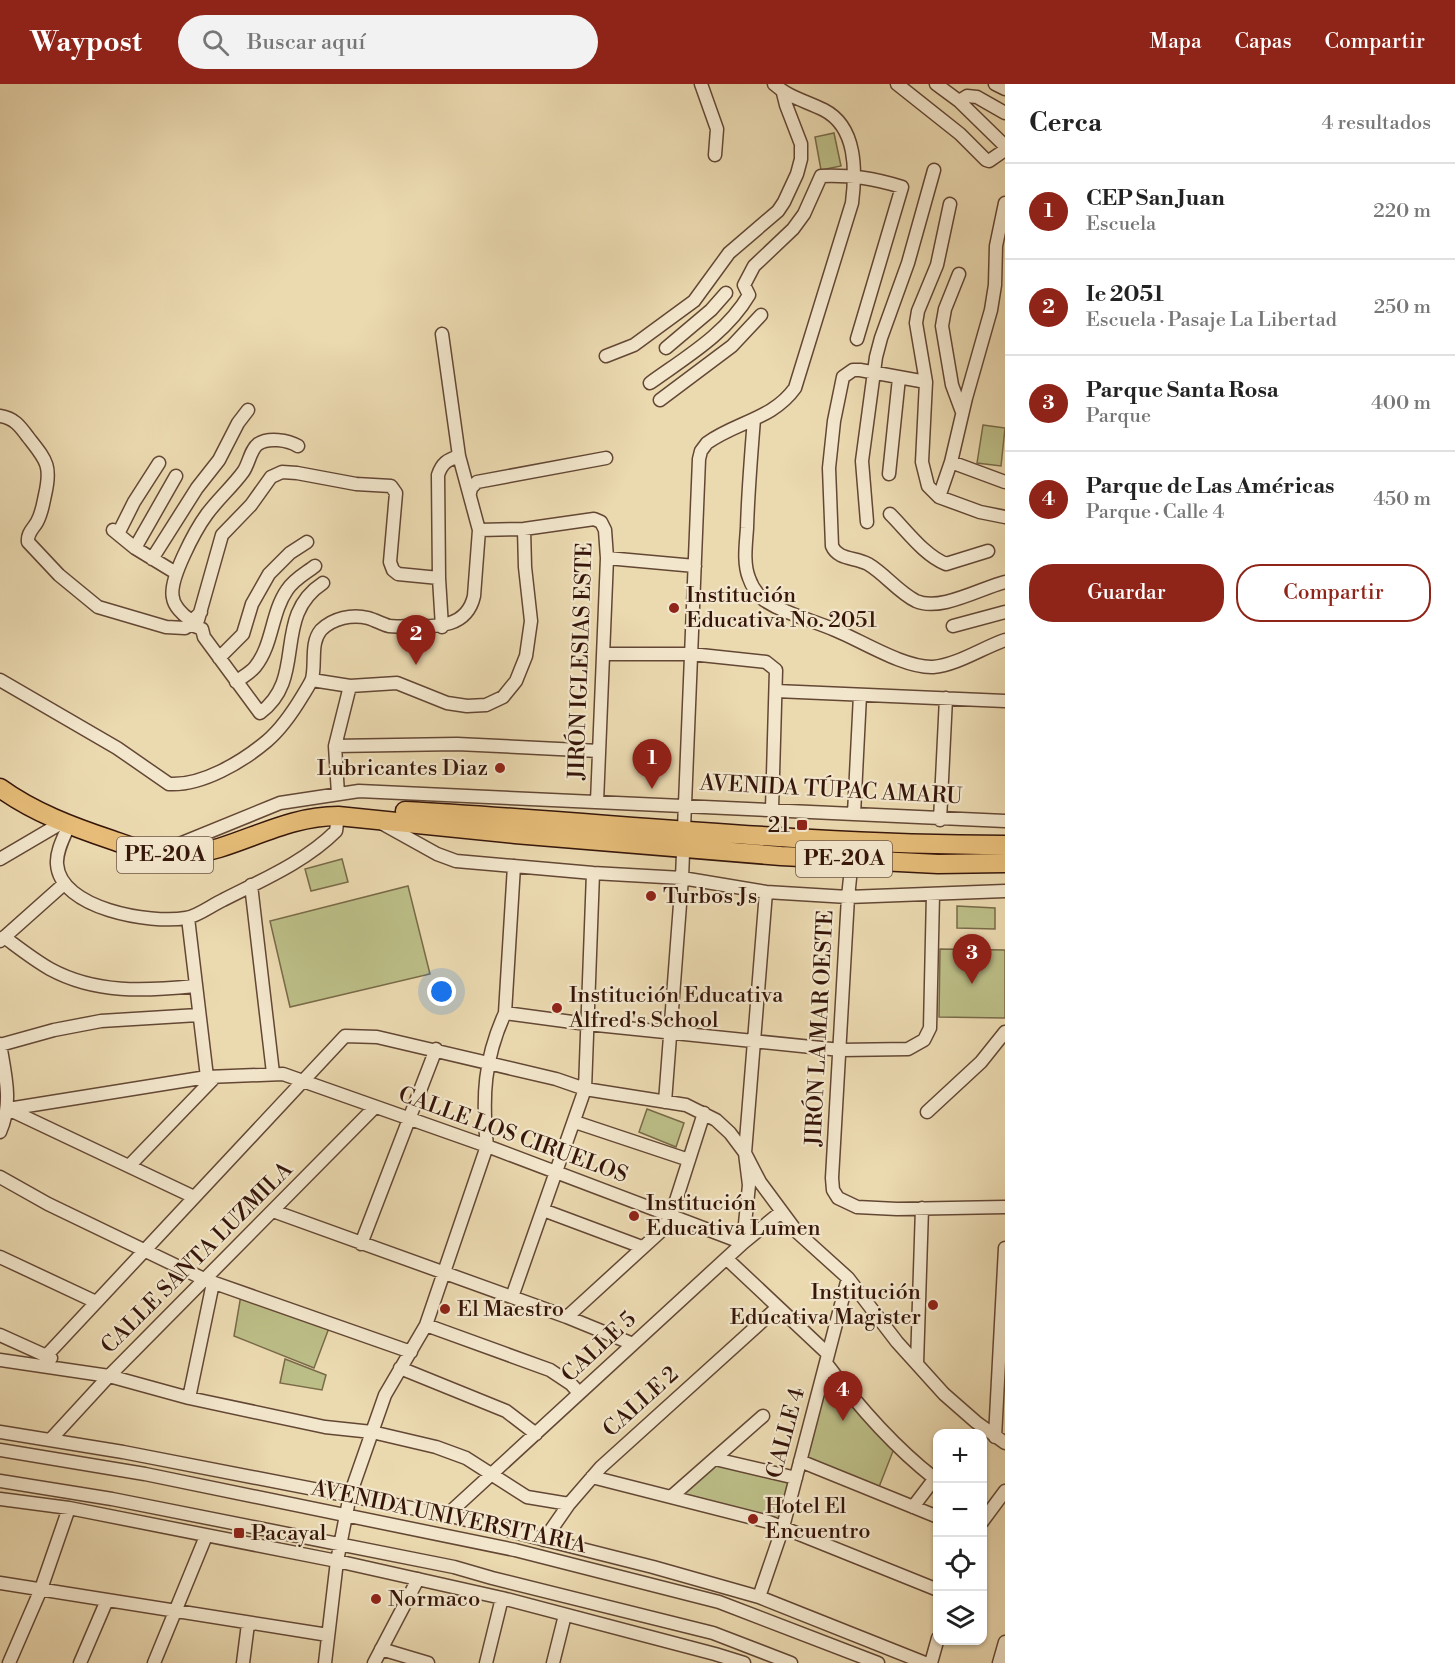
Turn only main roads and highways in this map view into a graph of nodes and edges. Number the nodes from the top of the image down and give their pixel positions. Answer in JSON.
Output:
{"nodes":[{"id":1,"x":0,"y":788,"type":"edge"},
{"id":2,"x":338,"y":816,"type":"junction"},
{"id":3,"x":683,"y":840,"type":"junction"},
{"id":4,"x":1005,"y":845,"type":"edge"},
{"id":5,"x":1005,"y":863,"type":"edge"}],
"edges":[{"from":1,"to":2,"type":"highway","number":"PE-20A"},
{"from":2,"to":3,"type":"highway","number":"PE-20A"},
{"from":2,"to":3,"type":"highway","number":"PE-20A"},
{"from":3,"to":4,"type":"highway","number":"PE-20A"},
{"from":3,"to":5,"type":"highway","number":"PE-20A"}]}
